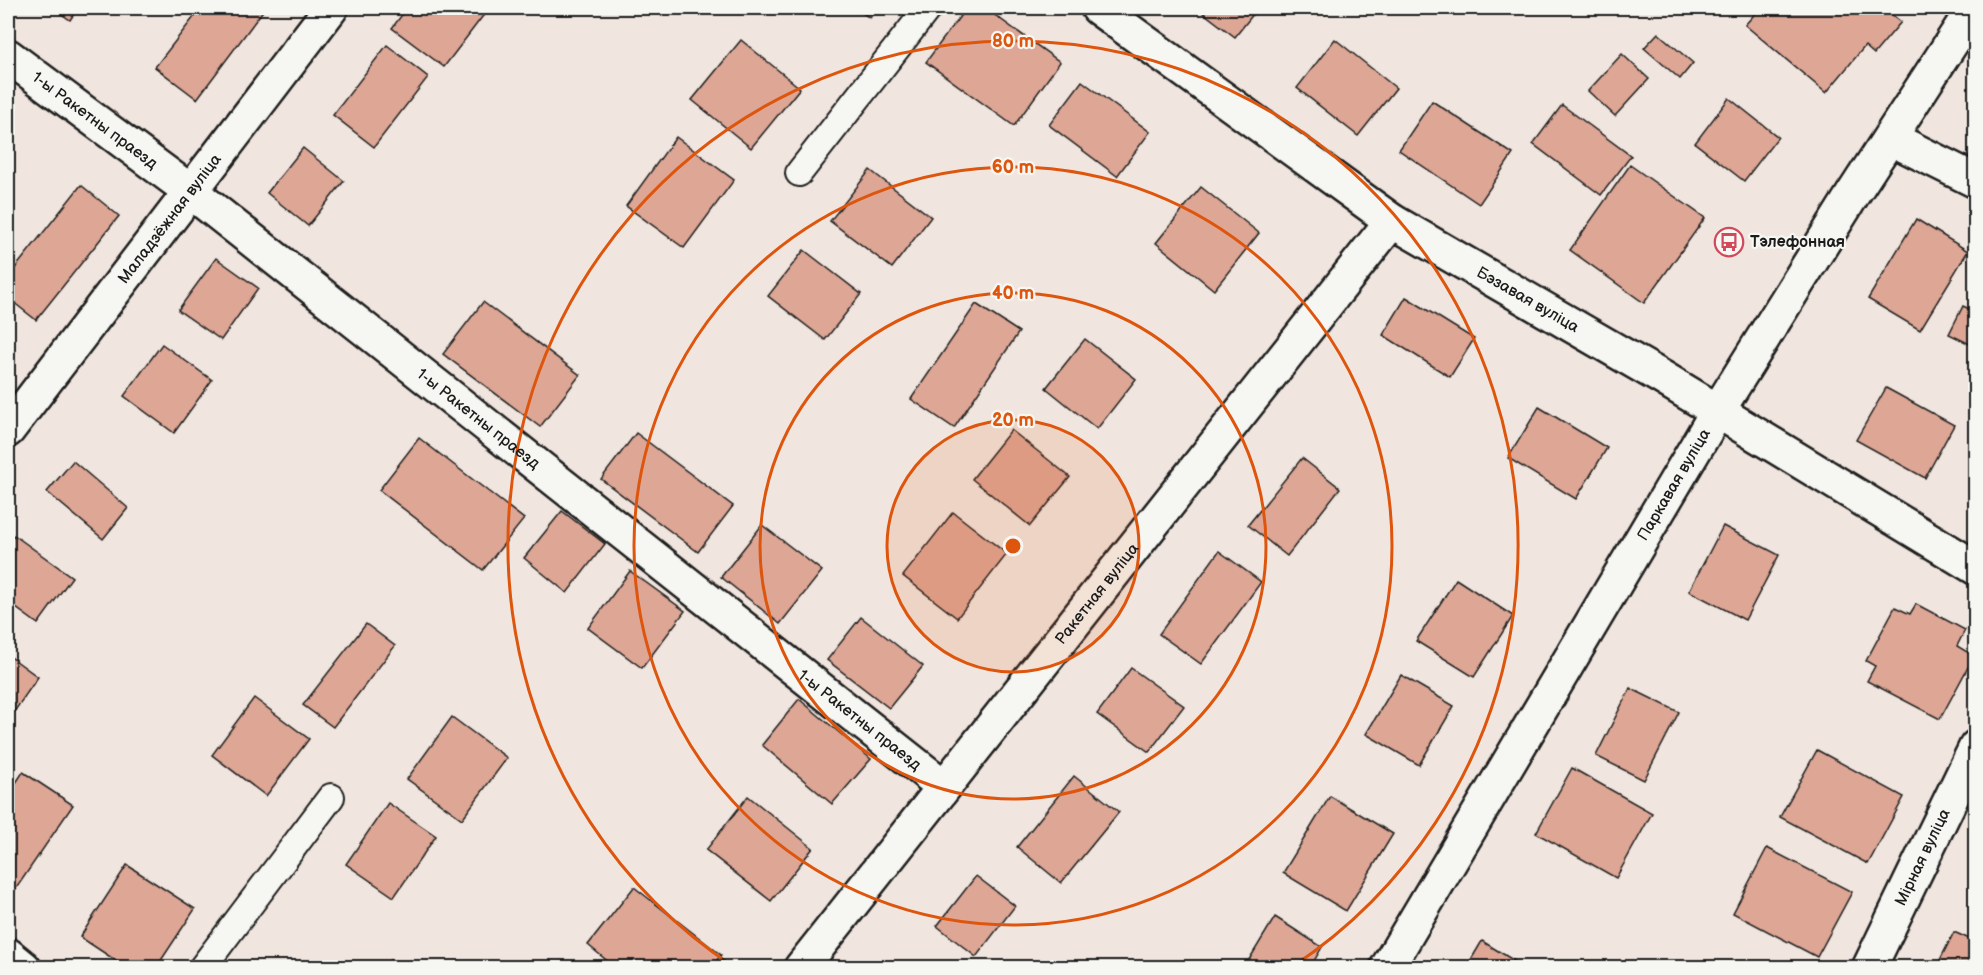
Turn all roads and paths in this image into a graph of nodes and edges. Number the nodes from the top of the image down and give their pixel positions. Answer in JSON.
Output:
{"nodes":[{"id":1,"x":331,"y":8,"type":"edge"},
{"id":2,"x":928,"y":8,"type":"edge"},
{"id":3,"x":1098,"y":8,"type":"edge"},
{"id":4,"x":1974,"y":8,"type":"edge"},
{"id":5,"x":8,"y":56,"type":"edge"},
{"id":6,"x":1890,"y":138,"type":"junction"},
{"id":7,"x":799,"y":173,"type":"dead end"},
{"id":8,"x":1976,"y":181,"type":"edge"},
{"id":9,"x":190,"y":191,"type":"junction"},
{"id":10,"x":1392,"y":221,"type":"junction"},
{"id":11,"x":1717,"y":412,"type":"junction"},
{"id":12,"x":8,"y":430,"type":"edge"},
{"id":13,"x":1976,"y":568,"type":"edge"},
{"id":14,"x":1976,"y":747,"type":"edge"},
{"id":15,"x":943,"y":786,"type":"junction"},
{"id":16,"x":331,"y":797,"type":"dead end"},
{"id":17,"x":8,"y":955,"type":"edge"},
{"id":18,"x":24,"y":968,"type":"edge"},
{"id":19,"x":202,"y":968,"type":"edge"},
{"id":20,"x":801,"y":968,"type":"edge"},
{"id":21,"x":1387,"y":968,"type":"edge"},
{"id":22,"x":1869,"y":968,"type":"edge"}],
"edges":[{"from":1,"to":9,"type":"street","name":"Маладзёжная вуліца"},
{"from":2,"to":7,"type":"lane"},
{"from":3,"to":10,"type":"street","name":"Бэзавая вуліца"},
{"from":4,"to":6,"type":"street","name":"Паркавая вуліца"},
{"from":5,"to":9,"type":"street","name":"1-ы Ракетны праезд"},
{"from":6,"to":8,"type":"street"},
{"from":6,"to":11,"type":"street","name":"Паркавая вуліца"},
{"from":9,"to":12,"type":"street","name":"Маладзёжная вуліца"},
{"from":9,"to":15,"type":"street","name":"1-ы Ракетны праезд"},
{"from":10,"to":11,"type":"street","name":"Бэзавая вуліца"},
{"from":10,"to":15,"type":"street","name":"Ракетная вуліца"},
{"from":11,"to":13,"type":"street","name":"Бэзавая вуліца"},
{"from":11,"to":21,"type":"street","name":"Паркавая вуліца"},
{"from":14,"to":22,"type":"street","name":"Мірная вуліца"},
{"from":15,"to":20,"type":"street","name":"Ракетная вуліца"},
{"from":16,"to":19,"type":"lane"},
{"from":17,"to":18,"type":"street"}]}
